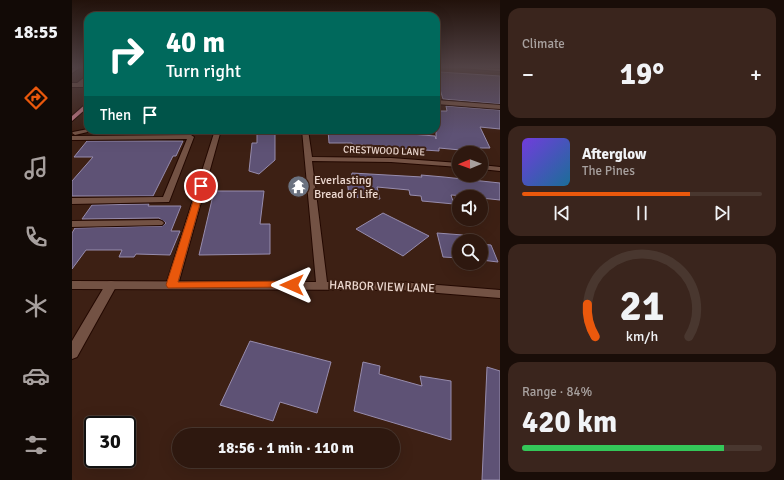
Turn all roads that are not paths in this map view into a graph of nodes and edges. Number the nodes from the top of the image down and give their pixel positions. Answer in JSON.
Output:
{"nodes":[{"id":1,"x":440,"y":102,"type":"edge"},
{"id":2,"x":500,"y":107,"type":"edge"},
{"id":3,"x":84,"y":108,"type":"edge"},
{"id":4,"x":72,"y":119,"type":"edge"},
{"id":5,"x":84,"y":131,"type":"edge"},
{"id":6,"x":72,"y":133,"type":"edge"},
{"id":7,"x":217,"y":134,"type":"edge"},
{"id":8,"x":305,"y":134,"type":"edge"},
{"id":9,"x":72,"y":138,"type":"edge"},
{"id":10,"x":308,"y":159,"type":"junction"},
{"id":11,"x":452,"y":164,"type":"edge"},
{"id":12,"x":488,"y":168,"type":"edge"},
{"id":13,"x":500,"y":169,"type":"edge"},
{"id":14,"x":72,"y":201,"type":"edge"},
{"id":15,"x":159,"y":223,"type":"dead end"},
{"id":16,"x":72,"y":224,"type":"edge"},
{"id":17,"x":111,"y":285,"type":"junction"},
{"id":18,"x":172,"y":285,"type":"junction"},
{"id":19,"x":322,"y":285,"type":"junction"},
{"id":20,"x":72,"y":286,"type":"edge"},
{"id":21,"x":500,"y":294,"type":"edge"},
{"id":22,"x":72,"y":353,"type":"edge"}],
"edges":[{"from":1,"to":2,"type":"street"},
{"from":3,"to":4,"type":"main road"},
{"from":5,"to":6,"type":"street"},
{"from":7,"to":18,"type":"street"},
{"from":8,"to":10,"type":"street"},
{"from":9,"to":14,"type":"street"},
{"from":10,"to":11,"type":"street","name":"CRESTWOOD LANE"},
{"from":10,"to":19,"type":"street"},
{"from":12,"to":13,"type":"street"},
{"from":15,"to":16,"type":"street"},
{"from":17,"to":18,"type":"street","name":"HARBOR VIEW LANE"},
{"from":17,"to":20,"type":"street","name":"HARBOR VIEW LANE"},
{"from":17,"to":22,"type":"street"},
{"from":18,"to":19,"type":"street","name":"HARBOR VIEW LANE"},
{"from":19,"to":21,"type":"street","name":"HARBOR VIEW LANE"}]}
